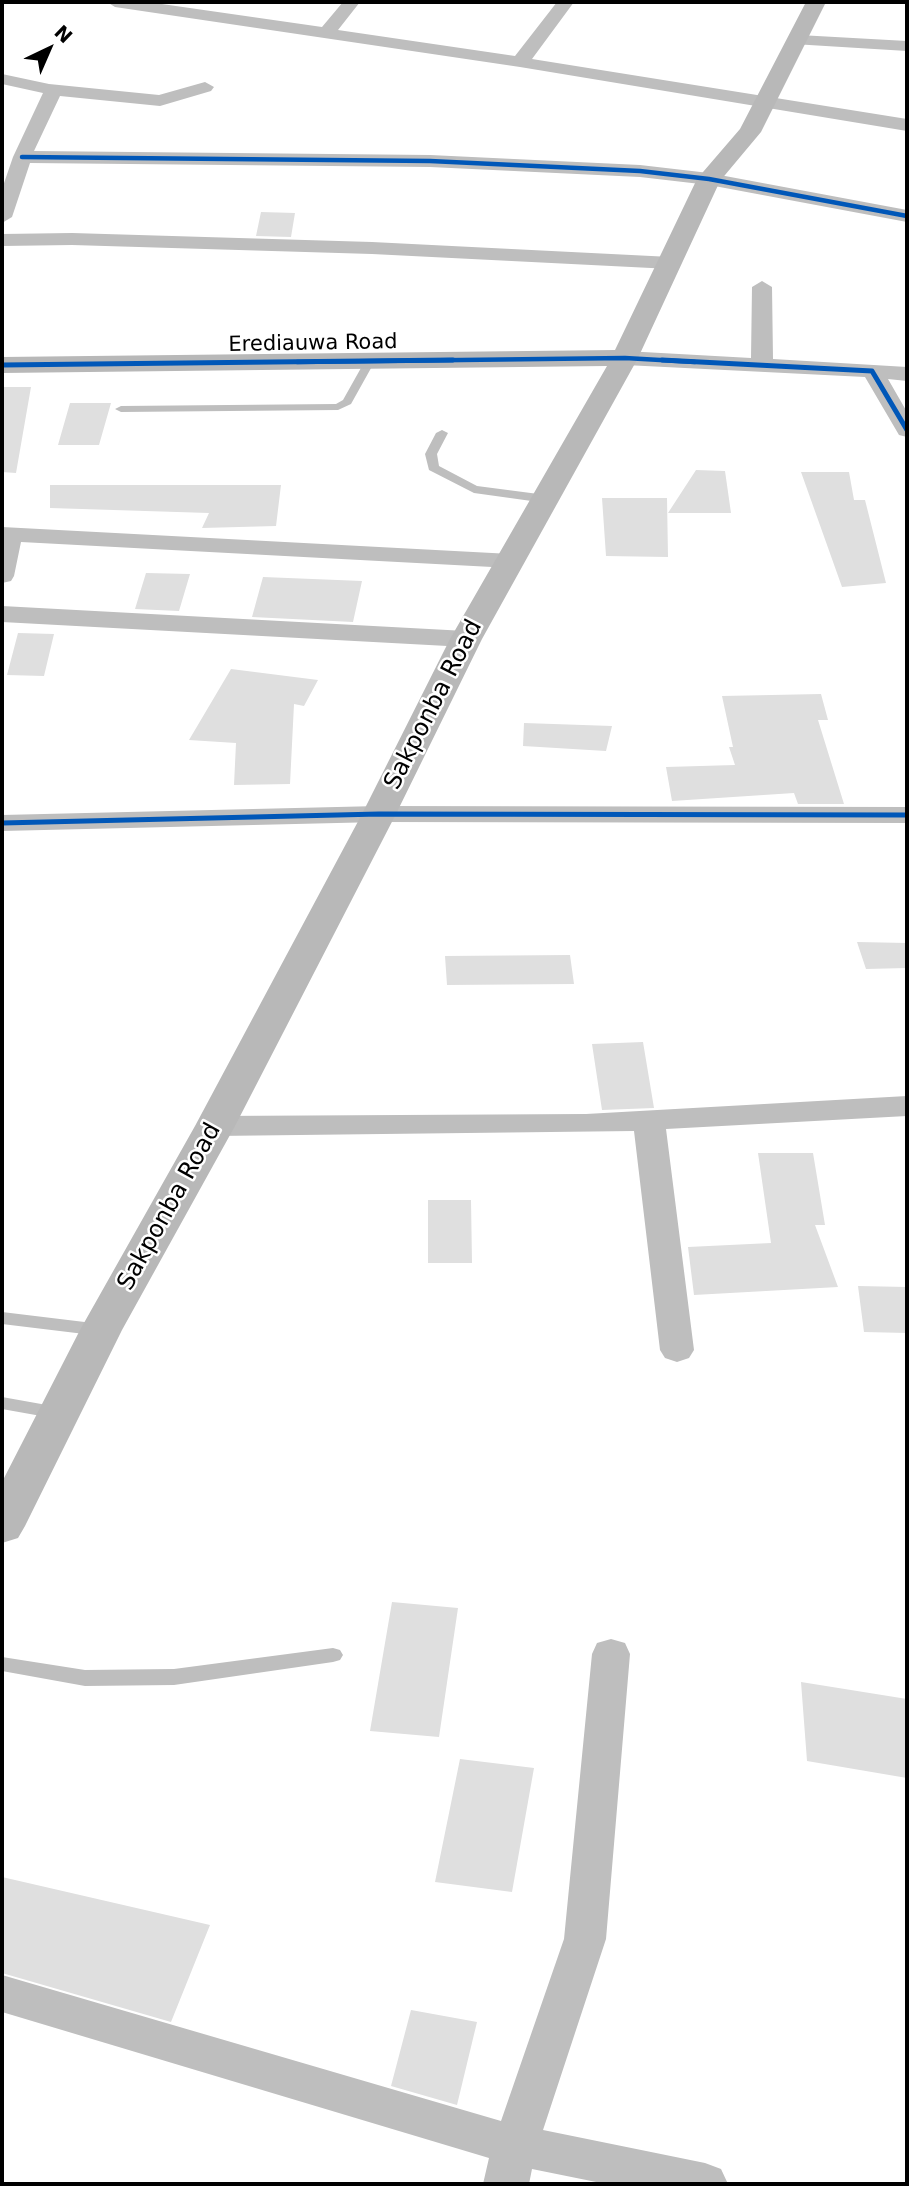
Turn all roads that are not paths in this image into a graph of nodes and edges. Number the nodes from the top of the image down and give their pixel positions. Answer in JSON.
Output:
{"nodes":[{"id":1,"x":115,"y":2,"type":"edge"},
{"id":2,"x":352,"y":2,"type":"edge"},
{"id":3,"x":566,"y":2,"type":"edge"},
{"id":4,"x":816,"y":2,"type":"edge"},
{"id":5,"x":142,"y":4,"type":"edge"},
{"id":6,"x":326,"y":34,"type":"junction"},
{"id":7,"x":799,"y":40,"type":"junction"},
{"id":8,"x":907,"y":46,"type":"edge"},
{"id":9,"x":520,"y":62,"type":"junction"},
{"id":10,"x":2,"y":79,"type":"edge"},
{"id":11,"x":205,"y":88,"type":"dead end"},
{"id":12,"x":49,"y":89,"type":"junction"},
{"id":13,"x":765,"y":103,"type":"junction"},
{"id":14,"x":907,"y":125,"type":"edge"},
{"id":15,"x":22,"y":157,"type":"junction"},
{"id":16,"x":709,"y":180,"type":"junction"},
{"id":17,"x":907,"y":216,"type":"edge"},
{"id":18,"x":2,"y":217,"type":"edge"},
{"id":19,"x":2,"y":240,"type":"edge"},
{"id":20,"x":671,"y":263,"type":"junction"},
{"id":21,"x":762,"y":286,"type":"dead end"},
{"id":22,"x":625,"y":358,"type":"junction"},
{"id":23,"x":370,"y":361,"type":"junction"},
{"id":24,"x":2,"y":365,"type":"edge"},
{"id":25,"x":762,"y":365,"type":"junction"},
{"id":26,"x":872,"y":371,"type":"junction"},
{"id":27,"x":907,"y":374,"type":"edge"},
{"id":28,"x":121,"y":409,"type":"dead end"},
{"id":29,"x":907,"y":430,"type":"edge"},
{"id":30,"x":442,"y":433,"type":"dead end"},
{"id":31,"x":546,"y":499,"type":"junction"},
{"id":32,"x":6,"y":534,"type":"edge"},
{"id":33,"x":511,"y":561,"type":"junction"},
{"id":34,"x":2,"y":576,"type":"edge"},
{"id":35,"x":2,"y":614,"type":"edge"},
{"id":36,"x":466,"y":639,"type":"junction"},
{"id":37,"x":379,"y":814,"type":"junction"},
{"id":38,"x":907,"y":815,"type":"edge"},
{"id":39,"x":2,"y":823,"type":"edge"},
{"id":40,"x":907,"y":1106,"type":"edge"},
{"id":41,"x":649,"y":1121,"type":"junction"},
{"id":42,"x":215,"y":1126,"type":"junction"},
{"id":43,"x":2,"y":1318,"type":"edge"},
{"id":44,"x":101,"y":1331,"type":"junction"},
{"id":45,"x":677,"y":1350,"type":"dead end"},
{"id":46,"x":2,"y":1403,"type":"edge"},
{"id":47,"x":59,"y":1413,"type":"junction"},
{"id":48,"x":2,"y":1526,"type":"edge"},
{"id":49,"x":611,"y":1654,"type":"dead end"},
{"id":50,"x":333,"y":1655,"type":"dead end"},
{"id":51,"x":2,"y":1664,"type":"edge"},
{"id":52,"x":2,"y":1994,"type":"edge"},
{"id":53,"x":511,"y":2165,"type":"edge"},
{"id":54,"x":705,"y":2184,"type":"edge"}],
"edges":[{"from":1,"to":5,"type":"street"},
{"from":2,"to":6,"type":"street"},
{"from":3,"to":9,"type":"street"},
{"from":4,"to":7,"type":"main road","name":"Sakponba Road"},
{"from":5,"to":6,"type":"street"},
{"from":6,"to":9,"type":"street"},
{"from":7,"to":8,"type":"street"},
{"from":7,"to":13,"type":"main road","name":"Sakponba Road"},
{"from":9,"to":13,"type":"street"},
{"from":10,"to":12,"type":"street"},
{"from":11,"to":12,"type":"street"},
{"from":12,"to":15,"type":"street"},
{"from":13,"to":14,"type":"street"},
{"from":13,"to":16,"type":"main road","name":"Sakponba Road"},
{"from":15,"to":16,"type":"street"},
{"from":15,"to":18,"type":"street"},
{"from":16,"to":17,"type":"street"},
{"from":16,"to":20,"type":"main road","name":"Sakponba Road"},
{"from":19,"to":20,"type":"street"},
{"from":20,"to":22,"type":"main road","name":"Sakponba Road"},
{"from":21,"to":25,"type":"street"},
{"from":22,"to":23,"type":"main road","name":"Erediauwa Road"},
{"from":22,"to":25,"type":"street"},
{"from":22,"to":31,"type":"main road","name":"Sakponba Road"},
{"from":23,"to":24,"type":"main road","name":"Erediauwa Road"},
{"from":23,"to":28,"type":"lane"},
{"from":25,"to":26,"type":"street"},
{"from":26,"to":27,"type":"street"},
{"from":26,"to":29,"type":"street"},
{"from":30,"to":31,"type":"lane"},
{"from":31,"to":33,"type":"main road","name":"Sakponba Road"},
{"from":32,"to":33,"type":"street"},
{"from":32,"to":34,"type":"street"},
{"from":33,"to":36,"type":"main road","name":"Sakponba Road"},
{"from":35,"to":36,"type":"street"},
{"from":36,"to":37,"type":"main road","name":"Sakponba Road"},
{"from":37,"to":38,"type":"street"},
{"from":37,"to":39,"type":"street"},
{"from":37,"to":42,"type":"main road","name":"Sakponba Road"},
{"from":40,"to":41,"type":"street"},
{"from":41,"to":42,"type":"street"},
{"from":41,"to":45,"type":"street"},
{"from":42,"to":44,"type":"main road","name":"Sakponba Road"},
{"from":43,"to":44,"type":"lane"},
{"from":44,"to":47,"type":"main road","name":"Sakponba Road"},
{"from":46,"to":47,"type":"lane"},
{"from":47,"to":48,"type":"main road","name":"Sakponba Road"},
{"from":49,"to":53,"type":"street"},
{"from":50,"to":51,"type":"lane"},
{"from":52,"to":53,"type":"street"},
{"from":53,"to":54,"type":"street"}]}
